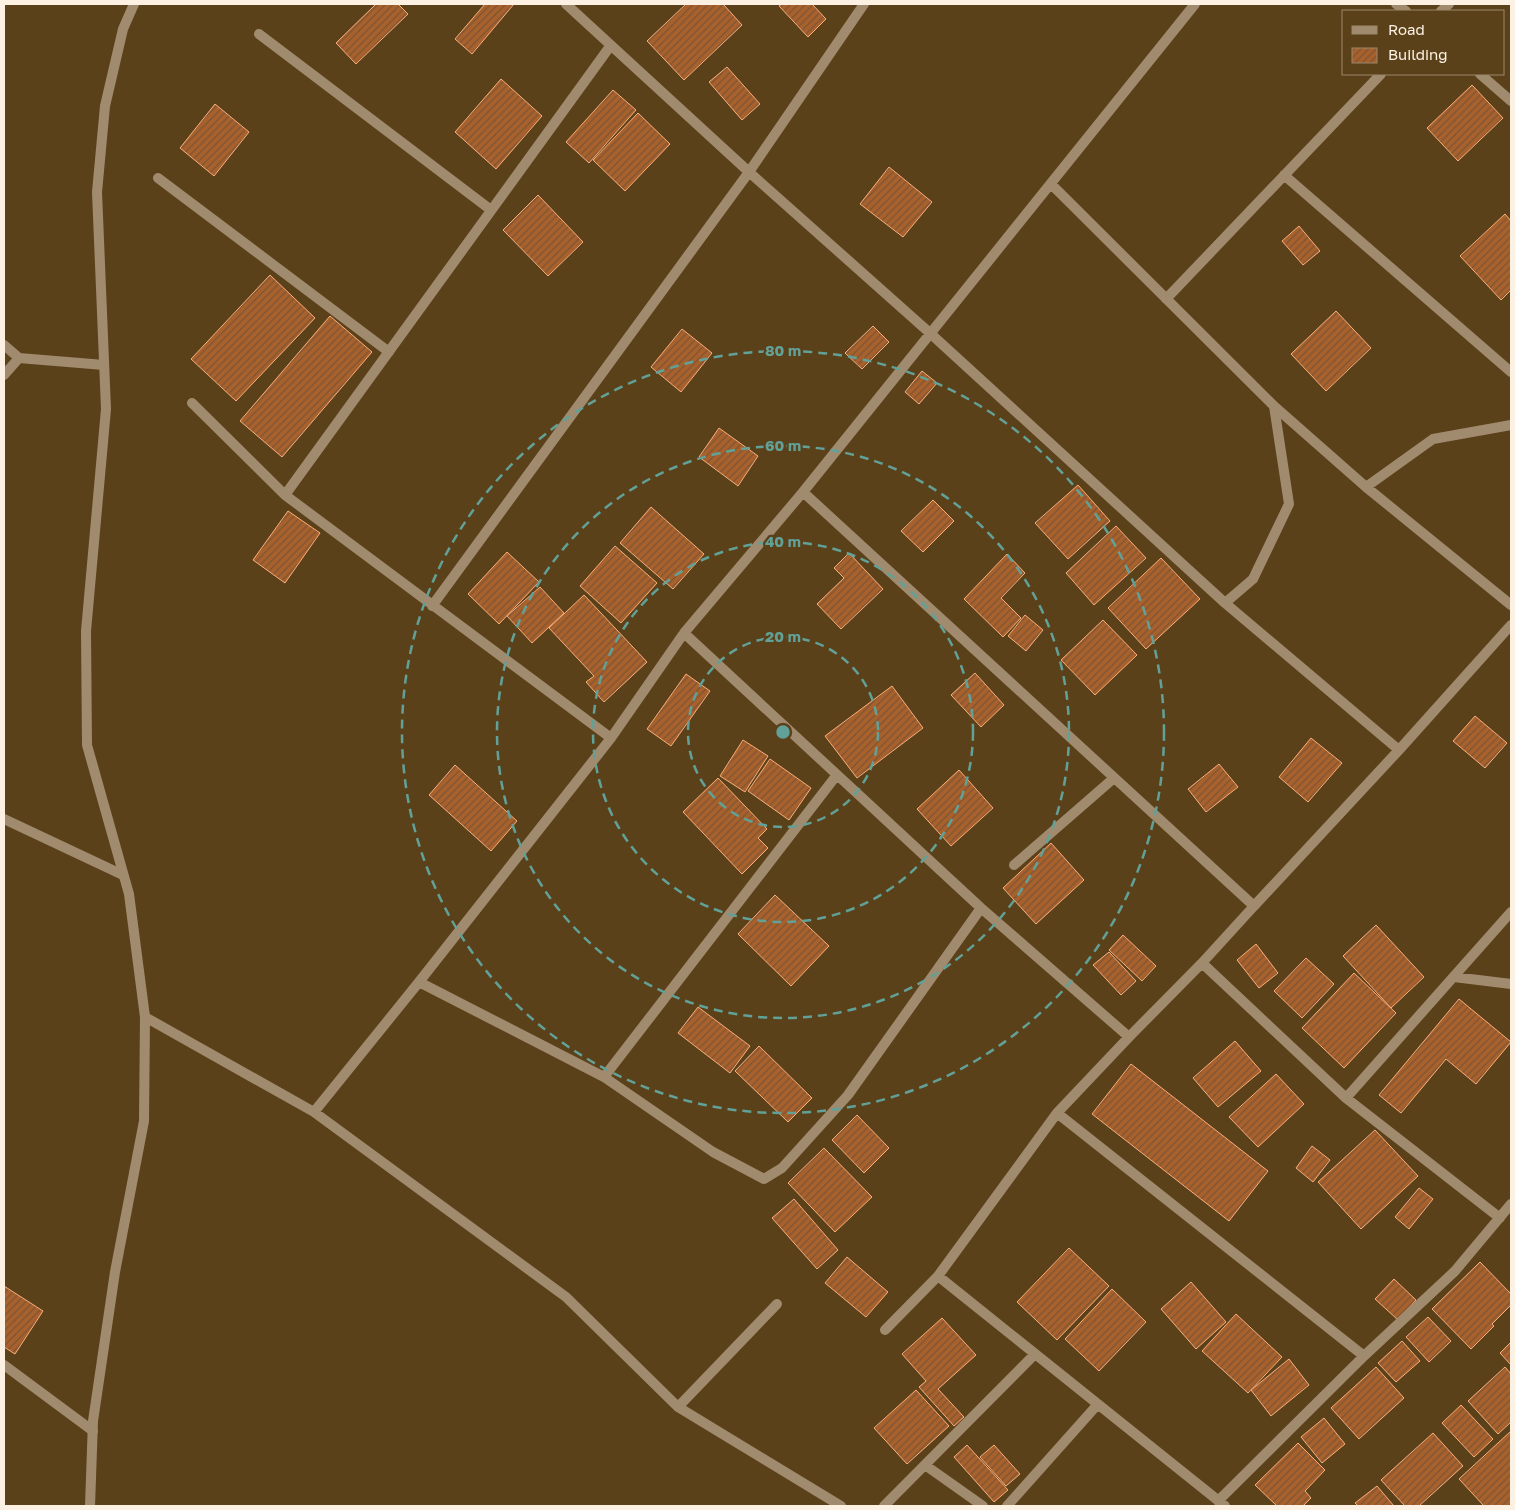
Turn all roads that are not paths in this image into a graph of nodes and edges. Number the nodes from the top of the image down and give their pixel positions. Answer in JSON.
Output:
{"nodes":[{"id":1,"x":134,"y":4,"type":"edge"},
{"id":2,"x":566,"y":4,"type":"edge"},
{"id":3,"x":864,"y":4,"type":"edge"},
{"id":4,"x":1195,"y":4,"type":"edge"},
{"id":5,"x":259,"y":34,"type":"dead end"},
{"id":6,"x":611,"y":45,"type":"junction"},
{"id":7,"x":1380,"y":75,"type":"edge"},
{"id":8,"x":1481,"y":75,"type":"edge"},
{"id":9,"x":1511,"y":101,"type":"edge"},
{"id":10,"x":749,"y":172,"type":"junction"},
{"id":11,"x":1284,"y":175,"type":"junction"},
{"id":12,"x":158,"y":178,"type":"dead end"},
{"id":13,"x":1052,"y":184,"type":"junction"},
{"id":14,"x":491,"y":210,"type":"junction"},
{"id":15,"x":1166,"y":299,"type":"junction"},
{"id":16,"x":931,"y":334,"type":"junction"},
{"id":17,"x":4,"y":345,"type":"edge"},
{"id":18,"x":388,"y":352,"type":"junction"},
{"id":19,"x":20,"y":358,"type":"junction"},
{"id":20,"x":104,"y":365,"type":"junction"},
{"id":21,"x":1511,"y":372,"type":"edge"},
{"id":22,"x":4,"y":375,"type":"edge"},
{"id":23,"x":192,"y":403,"type":"dead end"},
{"id":24,"x":1274,"y":406,"type":"junction"},
{"id":25,"x":1511,"y":426,"type":"edge"},
{"id":26,"x":1366,"y":487,"type":"junction"},
{"id":27,"x":803,"y":492,"type":"junction"},
{"id":28,"x":285,"y":495,"type":"junction"},
{"id":29,"x":1225,"y":604,"type":"junction"},
{"id":30,"x":1511,"y":605,"type":"edge"},
{"id":31,"x":432,"y":606,"type":"junction"},
{"id":32,"x":1511,"y":625,"type":"edge"},
{"id":33,"x":684,"y":633,"type":"junction"},
{"id":34,"x":611,"y":738,"type":"junction"},
{"id":35,"x":1399,"y":750,"type":"junction"},
{"id":36,"x":836,"y":776,"type":"junction"},
{"id":37,"x":1114,"y":778,"type":"junction"},
{"id":38,"x":4,"y":818,"type":"edge"},
{"id":39,"x":1014,"y":865,"type":"dead end"},
{"id":40,"x":124,"y":875,"type":"junction"},
{"id":41,"x":1254,"y":906,"type":"junction"},
{"id":42,"x":980,"y":908,"type":"junction"},
{"id":43,"x":1511,"y":912,"type":"edge"},
{"id":44,"x":1202,"y":963,"type":"junction"},
{"id":45,"x":1454,"y":977,"type":"junction"},
{"id":46,"x":419,"y":982,"type":"junction"},
{"id":47,"x":1511,"y":984,"type":"edge"},
{"id":48,"x":145,"y":1017,"type":"junction"},
{"id":49,"x":1129,"y":1038,"type":"junction"},
{"id":50,"x":604,"y":1077,"type":"junction"},
{"id":51,"x":1346,"y":1098,"type":"junction"},
{"id":52,"x":314,"y":1112,"type":"junction"},
{"id":53,"x":1057,"y":1113,"type":"junction"},
{"id":54,"x":1511,"y":1204,"type":"edge"},
{"id":55,"x":1500,"y":1218,"type":"junction"},
{"id":56,"x":938,"y":1276,"type":"junction"},
{"id":57,"x":778,"y":1304,"type":"dead end"},
{"id":58,"x":885,"y":1330,"type":"dead end"},
{"id":59,"x":1035,"y":1354,"type":"junction"},
{"id":60,"x":1364,"y":1356,"type":"junction"},
{"id":61,"x":4,"y":1365,"type":"edge"},
{"id":62,"x":1098,"y":1404,"type":"junction"},
{"id":63,"x":678,"y":1407,"type":"junction"},
{"id":64,"x":93,"y":1431,"type":"junction"},
{"id":65,"x":925,"y":1465,"type":"junction"},
{"id":66,"x":1222,"y":1504,"type":"edge"},
{"id":67,"x":90,"y":1506,"type":"edge"},
{"id":68,"x":841,"y":1506,"type":"edge"},
{"id":69,"x":884,"y":1506,"type":"edge"},
{"id":70,"x":983,"y":1506,"type":"edge"},
{"id":71,"x":1007,"y":1506,"type":"edge"}],
"edges":[{"from":1,"to":20,"type":"street"},
{"from":2,"to":6,"type":"street"},
{"from":3,"to":10,"type":"street"},
{"from":4,"to":13,"type":"street"},
{"from":5,"to":14,"type":"street"},
{"from":6,"to":10,"type":"street"},
{"from":6,"to":14,"type":"street"},
{"from":7,"to":11,"type":"street"},
{"from":8,"to":9,"type":"street"},
{"from":10,"to":16,"type":"street"},
{"from":10,"to":31,"type":"street"},
{"from":11,"to":15,"type":"street"},
{"from":11,"to":21,"type":"street"},
{"from":12,"to":18,"type":"street"},
{"from":13,"to":15,"type":"street"},
{"from":13,"to":16,"type":"street"},
{"from":14,"to":18,"type":"street"},
{"from":15,"to":24,"type":"street"},
{"from":16,"to":27,"type":"street"},
{"from":16,"to":29,"type":"street"},
{"from":17,"to":19,"type":"street"},
{"from":18,"to":28,"type":"street"},
{"from":19,"to":20,"type":"street"},
{"from":19,"to":22,"type":"street"},
{"from":20,"to":40,"type":"street"},
{"from":23,"to":28,"type":"street"},
{"from":24,"to":26,"type":"street"},
{"from":24,"to":29,"type":"street"},
{"from":25,"to":26,"type":"street"},
{"from":26,"to":30,"type":"street"},
{"from":27,"to":33,"type":"street"},
{"from":27,"to":37,"type":"street"},
{"from":28,"to":31,"type":"street"},
{"from":29,"to":35,"type":"street"},
{"from":31,"to":34,"type":"street"},
{"from":32,"to":35,"type":"street"},
{"from":33,"to":34,"type":"street"},
{"from":33,"to":36,"type":"street"},
{"from":34,"to":46,"type":"street"},
{"from":35,"to":41,"type":"street"},
{"from":36,"to":42,"type":"street"},
{"from":36,"to":50,"type":"street"},
{"from":37,"to":39,"type":"street"},
{"from":37,"to":41,"type":"street"},
{"from":38,"to":40,"type":"street"},
{"from":40,"to":48,"type":"street"},
{"from":41,"to":44,"type":"street"},
{"from":42,"to":49,"type":"street"},
{"from":42,"to":50,"type":"street"},
{"from":43,"to":45,"type":"street"},
{"from":44,"to":49,"type":"street"},
{"from":44,"to":51,"type":"street"},
{"from":45,"to":47,"type":"street"},
{"from":45,"to":51,"type":"street"},
{"from":46,"to":50,"type":"street"},
{"from":46,"to":52,"type":"street"},
{"from":48,"to":52,"type":"street"},
{"from":48,"to":64,"type":"street"},
{"from":49,"to":53,"type":"street"},
{"from":51,"to":55,"type":"street"},
{"from":52,"to":63,"type":"street"},
{"from":53,"to":56,"type":"street"},
{"from":53,"to":60,"type":"street"},
{"from":54,"to":55,"type":"street"},
{"from":55,"to":60,"type":"street"},
{"from":56,"to":58,"type":"street"},
{"from":56,"to":59,"type":"street"},
{"from":57,"to":63,"type":"street"},
{"from":59,"to":62,"type":"street"},
{"from":59,"to":65,"type":"street"},
{"from":60,"to":66,"type":"street"},
{"from":61,"to":64,"type":"street"},
{"from":62,"to":66,"type":"street"},
{"from":62,"to":71,"type":"street"},
{"from":63,"to":68,"type":"street"},
{"from":64,"to":67,"type":"street"},
{"from":65,"to":69,"type":"street"},
{"from":65,"to":70,"type":"street"}]}
